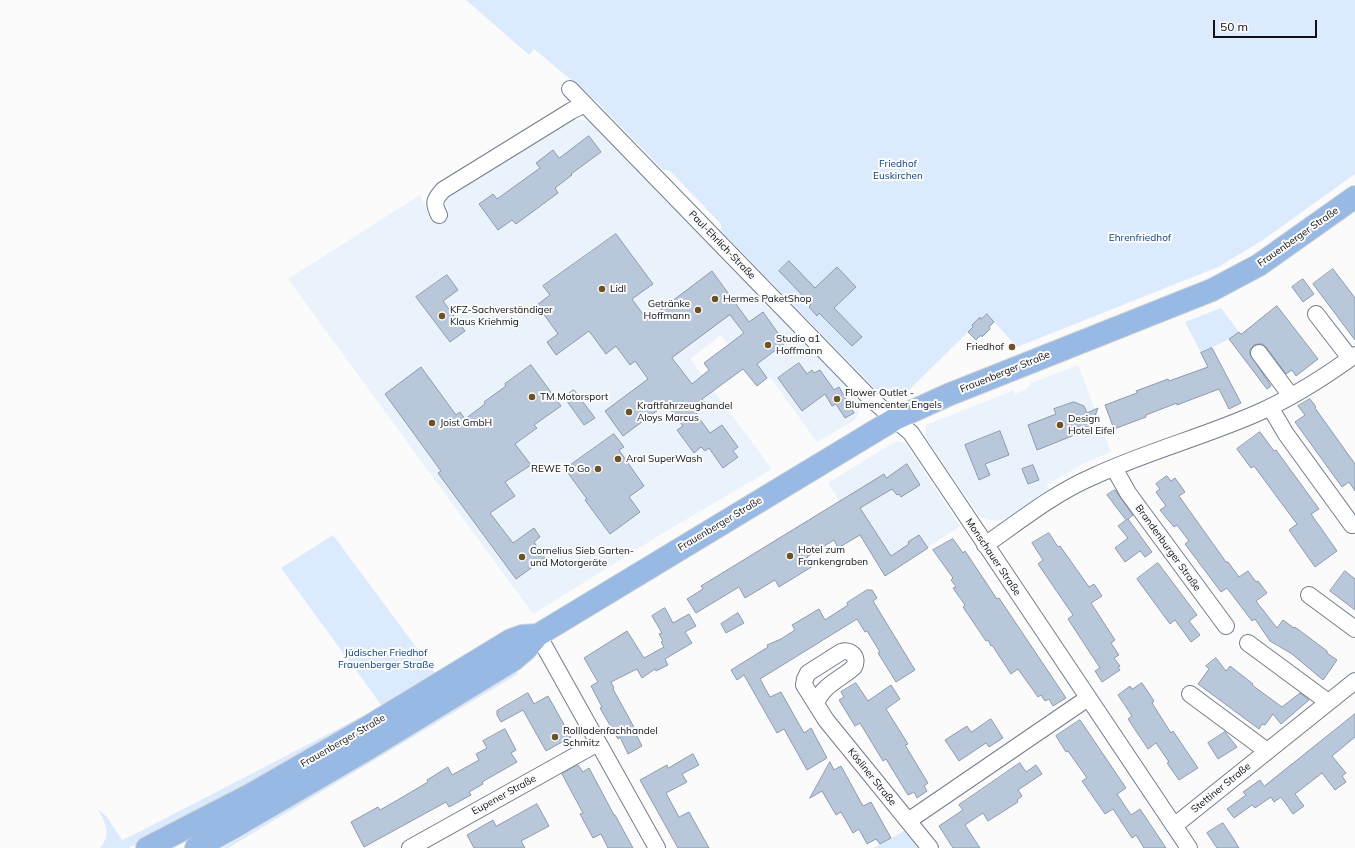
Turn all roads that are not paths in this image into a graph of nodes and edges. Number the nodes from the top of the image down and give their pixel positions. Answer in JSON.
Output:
{"nodes":[{"id":1,"x":570,"y":89,"type":"dead end"},
{"id":2,"x":585,"y":104,"type":"junction"},
{"id":3,"x":1355,"y":197,"type":"edge"},
{"id":4,"x":439,"y":215,"type":"dead end"},
{"id":5,"x":1316,"y":314,"type":"dead end"},
{"id":6,"x":1259,"y":353,"type":"dead end"},
{"id":7,"x":1352,"y":356,"type":"edge"},
{"id":8,"x":1291,"y":396,"type":"junction"},
{"id":9,"x":1270,"y":407,"type":"junction"},
{"id":10,"x":894,"y":419,"type":"junction"},
{"id":11,"x":1114,"y":468,"type":"junction"},
{"id":12,"x":1352,"y":525,"type":"dead end"},
{"id":13,"x":985,"y":545,"type":"junction"},
{"id":14,"x":1309,"y":595,"type":"dead end"},
{"id":15,"x":1226,"y":626,"type":"dead end"},
{"id":16,"x":1355,"y":630,"type":"edge"},
{"id":17,"x":538,"y":634,"type":"junction"},
{"id":18,"x":1248,"y":643,"type":"dead end"},
{"id":19,"x":1355,"y":681,"type":"edge"},
{"id":20,"x":1190,"y":694,"type":"dead end"},
{"id":21,"x":1088,"y":698,"type":"junction"},
{"id":22,"x":1328,"y":702,"type":"junction"},
{"id":23,"x":816,"y":704,"type":"dead end"},
{"id":24,"x":598,"y":743,"type":"junction"},
{"id":25,"x":1267,"y":751,"type":"junction"},
{"id":26,"x":908,"y":821,"type":"junction"},
{"id":27,"x":1174,"y":826,"type":"junction"},
{"id":28,"x":147,"y":848,"type":"edge"},
{"id":29,"x":196,"y":848,"type":"edge"},
{"id":30,"x":410,"y":848,"type":"edge"},
{"id":31,"x":657,"y":848,"type":"edge"},
{"id":32,"x":930,"y":848,"type":"edge"},
{"id":33,"x":1188,"y":848,"type":"edge"}],
"edges":[{"from":1,"to":2,"type":"street","name":"Paul-Ehrlich-Straße"},
{"from":2,"to":4,"type":"street"},
{"from":2,"to":10,"type":"street","name":"Paul-Ehrlich-Straße"},
{"from":3,"to":10,"type":"main road","name":"Frauenberger Straße"},
{"from":5,"to":7,"type":"street"},
{"from":6,"to":8,"type":"street"},
{"from":7,"to":8,"type":"street"},
{"from":8,"to":9,"type":"street"},
{"from":9,"to":11,"type":"street"},
{"from":9,"to":12,"type":"street"},
{"from":10,"to":13,"type":"street","name":"Monschauer Straße"},
{"from":10,"to":17,"type":"main road","name":"Frauenberger Straße"},
{"from":11,"to":13,"type":"street"},
{"from":11,"to":15,"type":"street","name":"Brandenburger Straße"},
{"from":13,"to":21,"type":"street","name":"Monschauer Straße"},
{"from":14,"to":16,"type":"street"},
{"from":17,"to":24,"type":"street"},
{"from":17,"to":28,"type":"main road","name":"Frauenberger Straße"},
{"from":17,"to":29,"type":"main road","name":"Frauenberger Straße"},
{"from":18,"to":22,"type":"street"},
{"from":19,"to":22,"type":"street","name":"Stettiner Straße"},
{"from":20,"to":25,"type":"street"},
{"from":21,"to":26,"type":"street"},
{"from":21,"to":27,"type":"street","name":"Monschauer Straße"},
{"from":22,"to":25,"type":"street","name":"Stettiner Straße"},
{"from":23,"to":26,"type":"street","name":"Kösliner Straße"},
{"from":24,"to":30,"type":"street","name":"Eupener Straße"},
{"from":24,"to":31,"type":"street"},
{"from":25,"to":27,"type":"street","name":"Stettiner Straße"},
{"from":26,"to":32,"type":"street","name":"Kösliner Straße"},
{"from":27,"to":33,"type":"street","name":"Monschauer Straße"}]}
